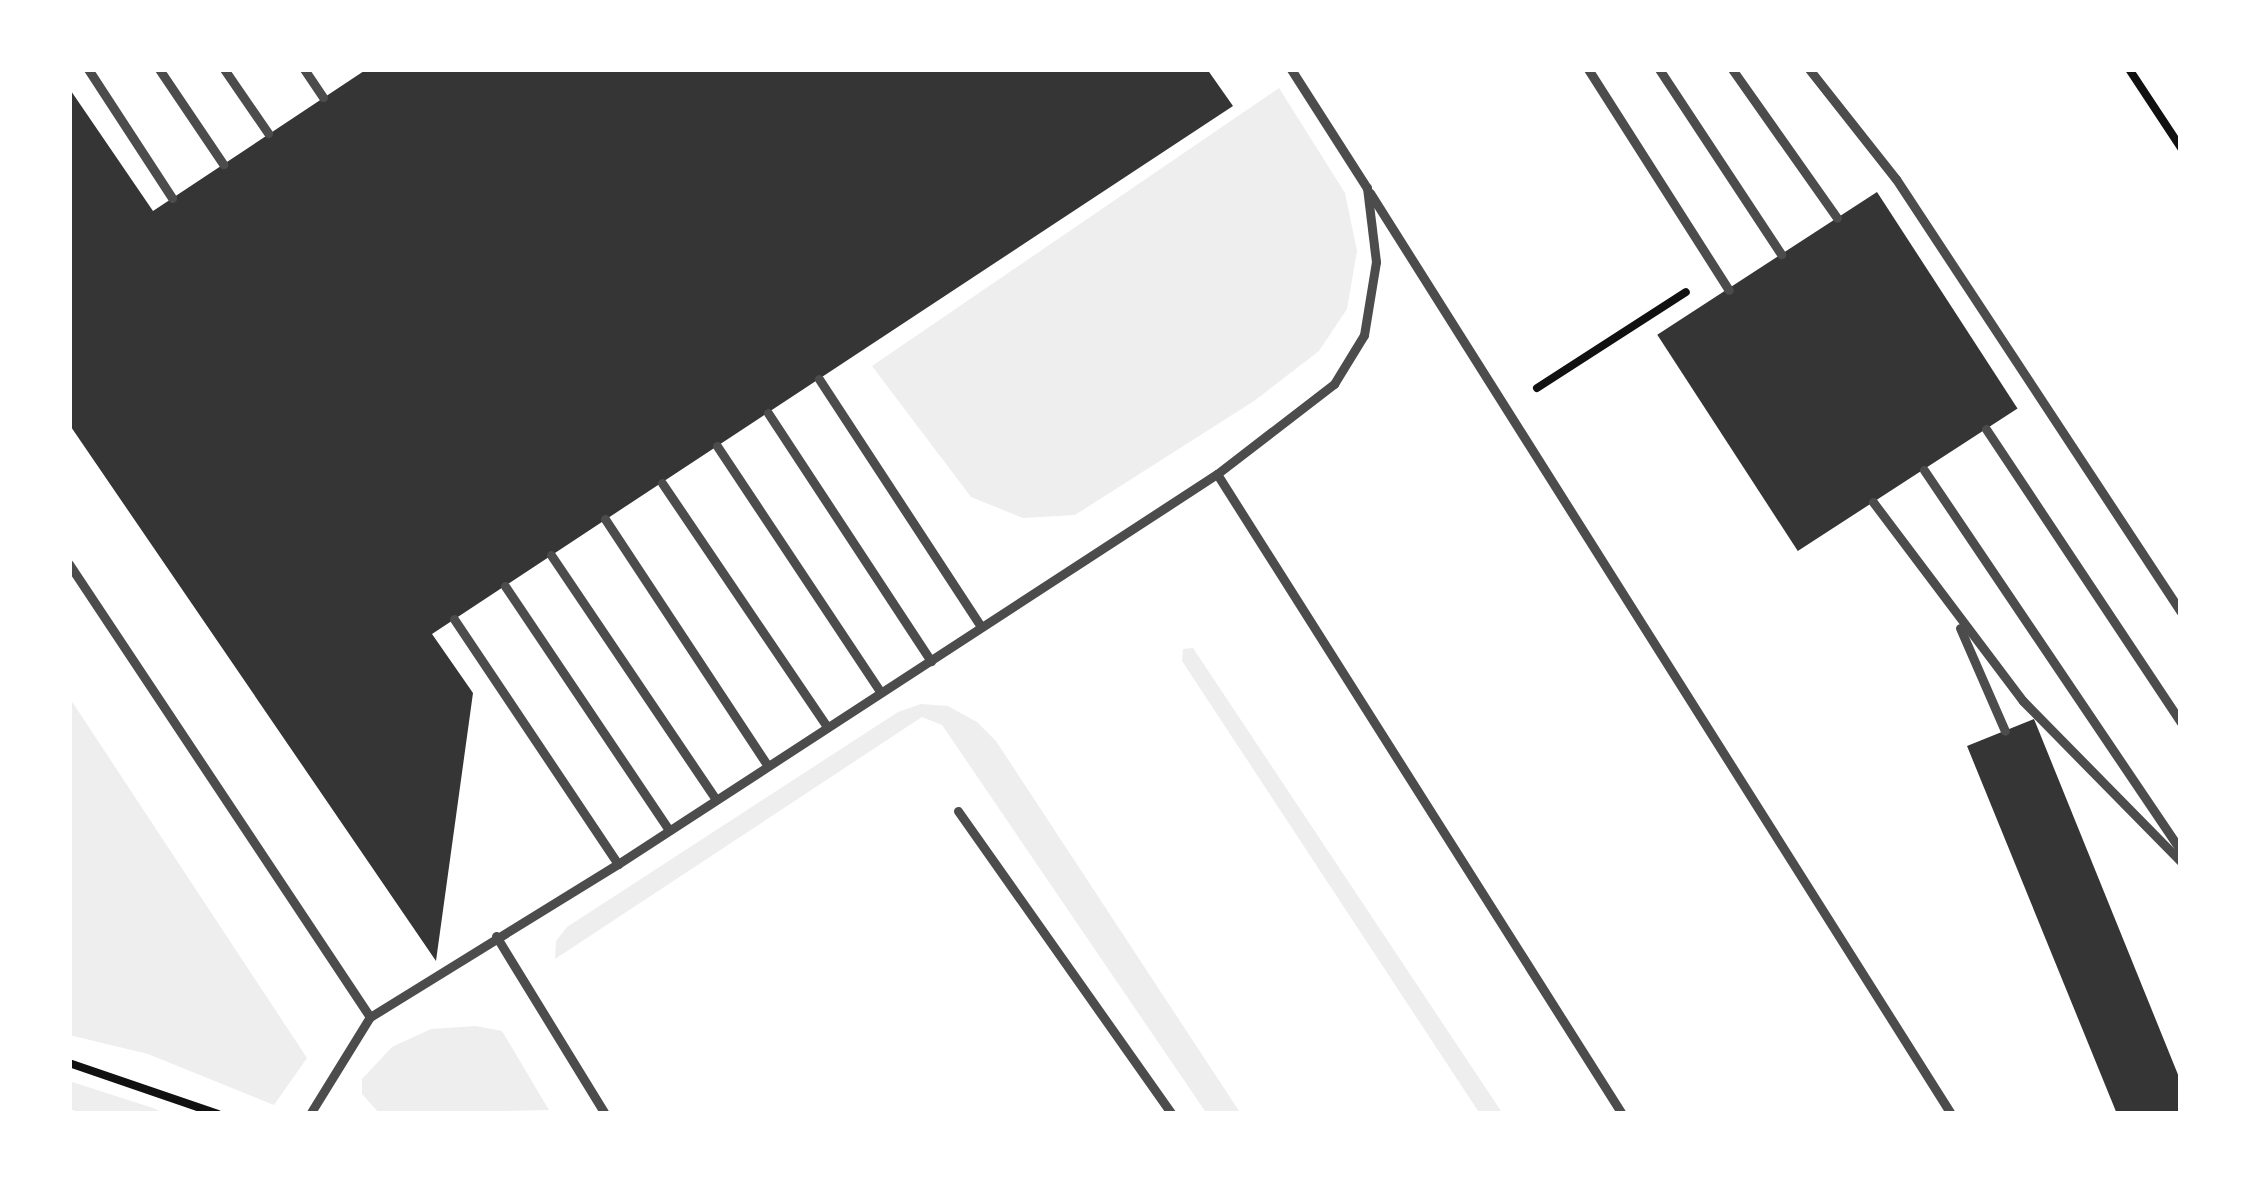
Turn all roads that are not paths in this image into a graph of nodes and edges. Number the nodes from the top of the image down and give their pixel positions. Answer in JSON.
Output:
{"nodes":[{"id":1,"x":88,"y":69,"type":"edge"},
{"id":2,"x":159,"y":69,"type":"edge"},
{"id":3,"x":224,"y":69,"type":"edge"},
{"id":4,"x":304,"y":69,"type":"edge"},
{"id":5,"x":1291,"y":69,"type":"edge"},
{"id":6,"x":1588,"y":69,"type":"edge"},
{"id":7,"x":1660,"y":69,"type":"edge"},
{"id":8,"x":1732,"y":69,"type":"edge"},
{"id":9,"x":1809,"y":69,"type":"edge"},
{"id":10,"x":323,"y":97,"type":"dead end"},
{"id":11,"x":268,"y":134,"type":"dead end"},
{"id":12,"x":224,"y":164,"type":"dead end"},
{"id":13,"x":1367,"y":188,"type":"junction"},
{"id":14,"x":172,"y":198,"type":"dead end"},
{"id":15,"x":1837,"y":218,"type":"dead end"},
{"id":16,"x":1781,"y":254,"type":"dead end"},
{"id":17,"x":1729,"y":290,"type":"dead end"},
{"id":18,"x":819,"y":379,"type":"dead end"},
{"id":19,"x":768,"y":413,"type":"dead end"},
{"id":20,"x":1986,"y":429,"type":"dead end"},
{"id":21,"x":717,"y":446,"type":"dead end"},
{"id":22,"x":1924,"y":470,"type":"dead end"},
{"id":23,"x":1217,"y":474,"type":"junction"},
{"id":24,"x":662,"y":483,"type":"dead end"},
{"id":25,"x":1873,"y":502,"type":"dead end"},
{"id":26,"x":605,"y":519,"type":"dead end"},
{"id":27,"x":551,"y":555,"type":"dead end"},
{"id":28,"x":69,"y":564,"type":"edge"},
{"id":29,"x":506,"y":586,"type":"dead end"},
{"id":30,"x":2181,"y":612,"type":"edge"},
{"id":31,"x":1955,"y":617,"type":"junction"},
{"id":32,"x":454,"y":619,"type":"dead end"},
{"id":33,"x":982,"y":627,"type":"junction"},
{"id":34,"x":931,"y":661,"type":"junction"},
{"id":35,"x":880,"y":693,"type":"junction"},
{"id":36,"x":2181,"y":723,"type":"edge"},
{"id":37,"x":827,"y":728,"type":"junction"},
{"id":38,"x":2005,"y":730,"type":"dead end"},
{"id":39,"x":768,"y":766,"type":"junction"},
{"id":40,"x":716,"y":800,"type":"junction"},
{"id":41,"x":958,"y":811,"type":"dead end"},
{"id":42,"x":668,"y":830,"type":"junction"},
{"id":43,"x":2181,"y":851,"type":"edge"},
{"id":44,"x":2181,"y":862,"type":"edge"},
{"id":45,"x":618,"y":864,"type":"junction"},
{"id":46,"x":496,"y":936,"type":"junction"},
{"id":47,"x":370,"y":1017,"type":"junction"},
{"id":48,"x":310,"y":1114,"type":"edge"},
{"id":49,"x":604,"y":1114,"type":"edge"},
{"id":50,"x":1172,"y":1114,"type":"edge"},
{"id":51,"x":1622,"y":1114,"type":"edge"},
{"id":52,"x":1951,"y":1114,"type":"edge"}],
"edges":[{"from":1,"to":14,"type":"lane"},
{"from":2,"to":12,"type":"lane"},
{"from":3,"to":11,"type":"lane"},
{"from":4,"to":10,"type":"lane"},
{"from":5,"to":13,"type":"lane"},
{"from":6,"to":17,"type":"lane"},
{"from":7,"to":16,"type":"lane"},
{"from":8,"to":15,"type":"lane"},
{"from":9,"to":30,"type":"lane"},
{"from":13,"to":23,"type":"lane"},
{"from":13,"to":52,"type":"lane"},
{"from":18,"to":33,"type":"lane"},
{"from":19,"to":34,"type":"lane"},
{"from":20,"to":36,"type":"lane"},
{"from":21,"to":35,"type":"lane"},
{"from":22,"to":43,"type":"lane"},
{"from":23,"to":33,"type":"lane"},
{"from":23,"to":51,"type":"lane"},
{"from":24,"to":37,"type":"lane"},
{"from":25,"to":31,"type":"lane"},
{"from":26,"to":39,"type":"lane"},
{"from":27,"to":40,"type":"lane"},
{"from":28,"to":47,"type":"lane"},
{"from":29,"to":42,"type":"lane"},
{"from":31,"to":38,"type":"lane"},
{"from":31,"to":44,"type":"lane"},
{"from":32,"to":45,"type":"lane"},
{"from":33,"to":34,"type":"lane"},
{"from":34,"to":35,"type":"lane"},
{"from":35,"to":37,"type":"lane"},
{"from":37,"to":39,"type":"lane"},
{"from":39,"to":40,"type":"lane"},
{"from":40,"to":42,"type":"lane"},
{"from":41,"to":50,"type":"lane"},
{"from":42,"to":45,"type":"lane"},
{"from":45,"to":46,"type":"lane"},
{"from":46,"to":47,"type":"lane"},
{"from":46,"to":49,"type":"lane"},
{"from":47,"to":48,"type":"lane"}]}
